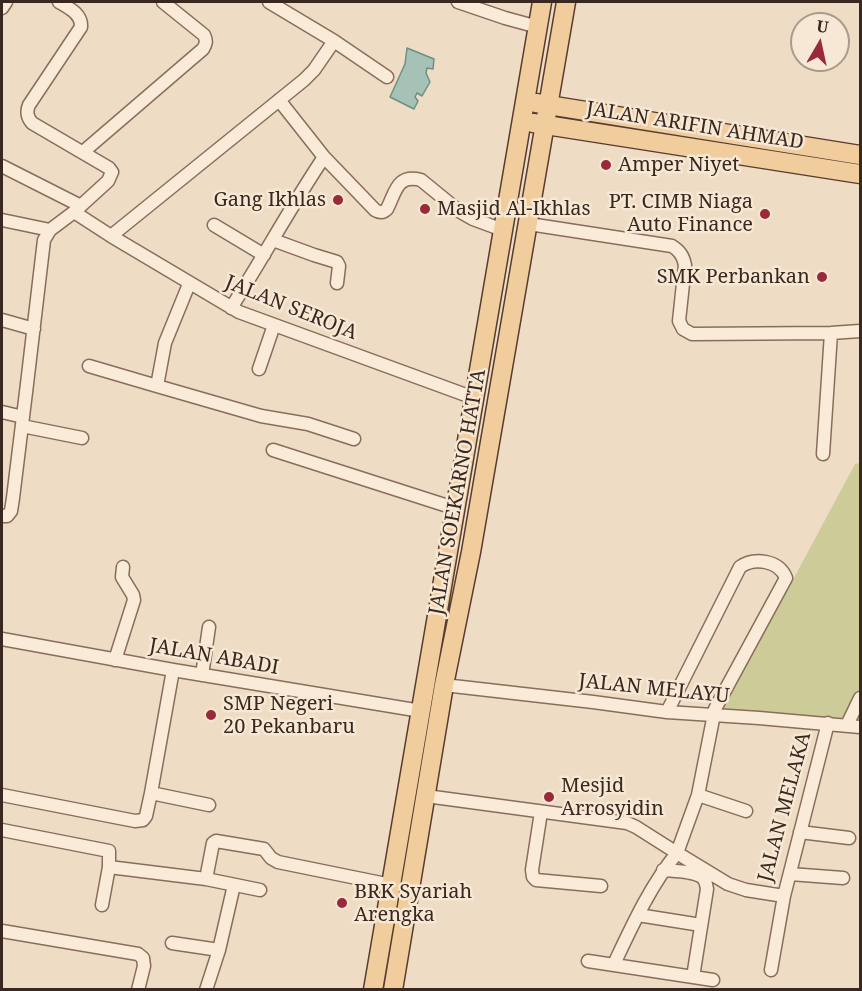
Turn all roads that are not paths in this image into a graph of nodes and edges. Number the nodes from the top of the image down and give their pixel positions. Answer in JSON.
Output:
{"nodes":[{"id":1,"x":6,"y":2,"type":"edge"},
{"id":2,"x":59,"y":2,"type":"edge"},
{"id":3,"x":163,"y":2,"type":"edge"},
{"id":4,"x":268,"y":2,"type":"edge"},
{"id":5,"x":458,"y":2,"type":"edge"},
{"id":6,"x":542,"y":2,"type":"edge"},
{"id":7,"x":566,"y":2,"type":"edge"},
{"id":8,"x":2,"y":9,"type":"edge"},
{"id":9,"x":538,"y":27,"type":"junction"},
{"id":10,"x":334,"y":41,"type":"junction"},
{"id":11,"x":531,"y":67,"type":"junction"},
{"id":12,"x":553,"y":73,"type":"junction"},
{"id":13,"x":387,"y":77,"type":"dead end"},
{"id":14,"x":279,"y":100,"type":"junction"},
{"id":15,"x":526,"y":101,"type":"junction"},
{"id":16,"x":548,"y":105,"type":"junction"},
{"id":17,"x":522,"y":122,"type":"junction"},
{"id":18,"x":545,"y":125,"type":"junction"},
{"id":19,"x":82,"y":152,"type":"junction"},
{"id":20,"x":861,"y":155,"type":"edge"},
{"id":21,"x":324,"y":157,"type":"junction"},
{"id":22,"x":2,"y":166,"type":"edge"},
{"id":23,"x":861,"y":174,"type":"edge"},
{"id":24,"x":77,"y":209,"type":"junction"},
{"id":25,"x":2,"y":220,"type":"edge"},
{"id":26,"x":529,"y":224,"type":"junction"},
{"id":27,"x":214,"y":225,"type":"dead end"},
{"id":28,"x":50,"y":230,"type":"junction"},
{"id":29,"x":503,"y":230,"type":"junction"},
{"id":30,"x":111,"y":236,"type":"junction"},
{"id":31,"x":273,"y":240,"type":"junction"},
{"id":32,"x":264,"y":255,"type":"junction"},
{"id":33,"x":337,"y":283,"type":"dead end"},
{"id":34,"x":189,"y":284,"type":"junction"},
{"id":35,"x":231,"y":308,"type":"junction"},
{"id":36,"x":2,"y":320,"type":"edge"},
{"id":37,"x":274,"y":325,"type":"junction"},
{"id":38,"x":34,"y":329,"type":"junction"},
{"id":39,"x":861,"y":331,"type":"edge"},
{"id":40,"x":831,"y":333,"type":"junction"},
{"id":41,"x":89,"y":366,"type":"dead end"},
{"id":42,"x":259,"y":369,"type":"dead end"},
{"id":43,"x":157,"y":386,"type":"junction"},
{"id":44,"x":474,"y":398,"type":"junction"},
{"id":45,"x":2,"y":412,"type":"edge"},
{"id":46,"x":22,"y":422,"type":"junction"},
{"id":47,"x":82,"y":438,"type":"dead end"},
{"id":48,"x":354,"y":439,"type":"dead end"},
{"id":49,"x":273,"y":450,"type":"dead end"},
{"id":50,"x":823,"y":454,"type":"dead end"},
{"id":51,"x":8,"y":488,"type":"edge"},
{"id":52,"x":454,"y":508,"type":"junction"},
{"id":53,"x":2,"y":516,"type":"edge"},
{"id":54,"x":123,"y":567,"type":"dead end"},
{"id":55,"x":208,"y":627,"type":"dead end"},
{"id":56,"x":2,"y":639,"type":"edge"},
{"id":57,"x":115,"y":660,"type":"junction"},
{"id":58,"x":173,"y":670,"type":"junction"},
{"id":59,"x":202,"y":675,"type":"junction"},
{"id":60,"x":444,"y":686,"type":"junction"},
{"id":61,"x":861,"y":698,"type":"edge"},
{"id":62,"x":421,"y":711,"type":"junction"},
{"id":63,"x":667,"y":712,"type":"junction"},
{"id":64,"x":713,"y":716,"type":"junction"},
{"id":65,"x":828,"y":723,"type":"junction"},
{"id":66,"x":847,"y":725,"type":"junction"},
{"id":67,"x":861,"y":727,"type":"edge"},
{"id":68,"x":151,"y":794,"type":"junction"},
{"id":69,"x":2,"y":795,"type":"edge"},
{"id":70,"x":698,"y":795,"type":"junction"},
{"id":71,"x":426,"y":796,"type":"junction"},
{"id":72,"x":209,"y":805,"type":"dead end"},
{"id":73,"x":746,"y":811,"type":"dead end"},
{"id":74,"x":541,"y":812,"type":"junction"},
{"id":75,"x":2,"y":830,"type":"edge"},
{"id":76,"x":800,"y":832,"type":"junction"},
{"id":77,"x":849,"y":838,"type":"dead end"},
{"id":78,"x":676,"y":854,"type":"junction"},
{"id":79,"x":109,"y":867,"type":"junction"},
{"id":80,"x":663,"y":870,"type":"junction"},
{"id":81,"x":790,"y":874,"type":"junction"},
{"id":82,"x":843,"y":878,"type":"dead end"},
{"id":83,"x":206,"y":879,"type":"junction"},
{"id":84,"x":234,"y":885,"type":"junction"},
{"id":85,"x":391,"y":885,"type":"junction"},
{"id":86,"x":601,"y":886,"type":"dead end"},
{"id":87,"x":260,"y":890,"type":"dead end"},
{"id":88,"x":784,"y":896,"type":"junction"},
{"id":89,"x":102,"y":905,"type":"dead end"},
{"id":90,"x":638,"y":915,"type":"junction"},
{"id":91,"x":701,"y":925,"type":"junction"},
{"id":92,"x":2,"y":931,"type":"edge"},
{"id":93,"x":383,"y":933,"type":"junction"},
{"id":94,"x":402,"y":935,"type":"junction"},
{"id":95,"x":172,"y":943,"type":"dead end"},
{"id":96,"x":219,"y":950,"type":"junction"},
{"id":97,"x":588,"y":961,"type":"dead end"},
{"id":98,"x":614,"y":964,"type":"junction"},
{"id":99,"x":771,"y":970,"type":"dead end"},
{"id":100,"x":693,"y":977,"type":"junction"},
{"id":101,"x":712,"y":980,"type":"dead end"},
{"id":102,"x":138,"y":990,"type":"edge"},
{"id":103,"x":206,"y":990,"type":"edge"},
{"id":104,"x":373,"y":990,"type":"edge"},
{"id":105,"x":393,"y":990,"type":"edge"}],
"edges":[{"from":1,"to":8,"type":"street"},
{"from":2,"to":19,"type":"street"},
{"from":3,"to":19,"type":"street"},
{"from":4,"to":10,"type":"street"},
{"from":5,"to":9,"type":"street"},
{"from":6,"to":9,"type":"main road","name":"JALAN SOEKARNO HATTA"},
{"from":7,"to":12,"type":"main road","name":"JALAN SOEKARNO HATTA"},
{"from":9,"to":11,"type":"main road","name":"JALAN SOEKARNO HATTA"},
{"from":10,"to":13,"type":"street"},
{"from":10,"to":14,"type":"street"},
{"from":11,"to":12,"type":"main road"},
{"from":11,"to":15,"type":"main road","name":"JALAN SOEKARNO HATTA"},
{"from":12,"to":16,"type":"main road","name":"JALAN SOEKARNO HATTA"},
{"from":14,"to":21,"type":"street"},
{"from":14,"to":30,"type":"street"},
{"from":15,"to":16,"type":"main road","name":"JALAN ARIFIN AHMAD"},
{"from":15,"to":17,"type":"main road","name":"JALAN SOEKARNO HATTA"},
{"from":16,"to":18,"type":"main road","name":"JALAN SOEKARNO HATTA"},
{"from":16,"to":20,"type":"main road","name":"JALAN ARIFIN AHMAD"},
{"from":17,"to":18,"type":"main road","name":"JALAN ARIFIN AHMAD"},
{"from":17,"to":29,"type":"main road","name":"JALAN SOEKARNO HATTA"},
{"from":18,"to":23,"type":"main road","name":"JALAN ARIFIN AHMAD"},
{"from":18,"to":26,"type":"main road","name":"JALAN SOEKARNO HATTA"},
{"from":19,"to":24,"type":"street"},
{"from":21,"to":29,"type":"street"},
{"from":21,"to":31,"type":"street"},
{"from":22,"to":24,"type":"street","name":"JALAN SEROJA"},
{"from":24,"to":28,"type":"street"},
{"from":24,"to":30,"type":"street","name":"JALAN SEROJA"},
{"from":25,"to":28,"type":"street"},
{"from":26,"to":40,"type":"street"},
{"from":26,"to":60,"type":"main road","name":"JALAN SOEKARNO HATTA"},
{"from":27,"to":32,"type":"street"},
{"from":28,"to":38,"type":"street"},
{"from":29,"to":44,"type":"main road","name":"JALAN SOEKARNO HATTA"},
{"from":30,"to":34,"type":"street","name":"JALAN SEROJA"},
{"from":31,"to":32,"type":"street"},
{"from":31,"to":33,"type":"street"},
{"from":32,"to":35,"type":"street"},
{"from":34,"to":35,"type":"street","name":"JALAN SEROJA"},
{"from":34,"to":43,"type":"street"},
{"from":35,"to":37,"type":"street","name":"JALAN SEROJA"},
{"from":36,"to":38,"type":"street"},
{"from":37,"to":42,"type":"street"},
{"from":37,"to":44,"type":"street","name":"JALAN SEROJA"},
{"from":38,"to":46,"type":"street"},
{"from":39,"to":40,"type":"street"},
{"from":40,"to":50,"type":"street"},
{"from":41,"to":43,"type":"street"},
{"from":43,"to":48,"type":"street"},
{"from":44,"to":52,"type":"main road","name":"JALAN SOEKARNO HATTA"},
{"from":45,"to":46,"type":"street"},
{"from":46,"to":47,"type":"street"},
{"from":46,"to":51,"type":"street"},
{"from":49,"to":52,"type":"street"},
{"from":51,"to":53,"type":"street"},
{"from":52,"to":62,"type":"main road","name":"JALAN SOEKARNO HATTA"},
{"from":54,"to":57,"type":"street"},
{"from":55,"to":59,"type":"street"},
{"from":56,"to":57,"type":"street","name":"JALAN ABADI"},
{"from":57,"to":58,"type":"street","name":"JALAN ABADI"},
{"from":58,"to":59,"type":"street","name":"JALAN ABADI"},
{"from":58,"to":68,"type":"street"},
{"from":59,"to":62,"type":"street","name":"JALAN ABADI"},
{"from":60,"to":63,"type":"street","name":"JALAN MELAYU"},
{"from":60,"to":71,"type":"main road","name":"JALAN SOEKARNO HATTA"},
{"from":61,"to":66,"type":"street"},
{"from":62,"to":85,"type":"main road","name":"JALAN SOEKARNO HATTA"},
{"from":63,"to":64,"type":"street","name":"JALAN MELAYU"},
{"from":63,"to":64,"type":"street"},
{"from":64,"to":65,"type":"street","name":"JALAN MELAYU"},
{"from":64,"to":70,"type":"street"},
{"from":65,"to":66,"type":"street","name":"JALAN MELAYU"},
{"from":65,"to":76,"type":"street","name":"JALAN MELAKA"},
{"from":66,"to":67,"type":"street","name":"JALAN MELAYU"},
{"from":68,"to":69,"type":"street"},
{"from":68,"to":72,"type":"street"},
{"from":70,"to":73,"type":"street"},
{"from":70,"to":78,"type":"street"},
{"from":71,"to":74,"type":"street","name":"JALAN MELAKA"},
{"from":71,"to":94,"type":"main road","name":"JALAN SOEKARNO HATTA"},
{"from":74,"to":78,"type":"street","name":"JALAN MELAKA"},
{"from":74,"to":86,"type":"street"},
{"from":75,"to":79,"type":"street"},
{"from":76,"to":77,"type":"street"},
{"from":76,"to":81,"type":"street","name":"JALAN MELAKA"},
{"from":78,"to":80,"type":"street"},
{"from":78,"to":88,"type":"street","name":"JALAN MELAKA"},
{"from":79,"to":83,"type":"street"},
{"from":79,"to":89,"type":"street"},
{"from":80,"to":90,"type":"street"},
{"from":80,"to":91,"type":"street"},
{"from":81,"to":82,"type":"street"},
{"from":81,"to":88,"type":"street","name":"JALAN MELAKA"},
{"from":83,"to":84,"type":"street"},
{"from":83,"to":85,"type":"street"},
{"from":84,"to":87,"type":"street"},
{"from":84,"to":96,"type":"street"},
{"from":85,"to":93,"type":"main road","name":"JALAN SOEKARNO HATTA"},
{"from":88,"to":99,"type":"street"},
{"from":90,"to":91,"type":"street"},
{"from":90,"to":98,"type":"street"},
{"from":91,"to":100,"type":"street"},
{"from":92,"to":102,"type":"street"},
{"from":93,"to":94,"type":"main road"},
{"from":93,"to":104,"type":"main road","name":"JALAN SOEKARNO HATTA"},
{"from":94,"to":105,"type":"main road","name":"JALAN SOEKARNO HATTA"},
{"from":95,"to":96,"type":"street"},
{"from":96,"to":103,"type":"street"},
{"from":97,"to":98,"type":"street"},
{"from":98,"to":100,"type":"street"},
{"from":100,"to":101,"type":"street"}]}
